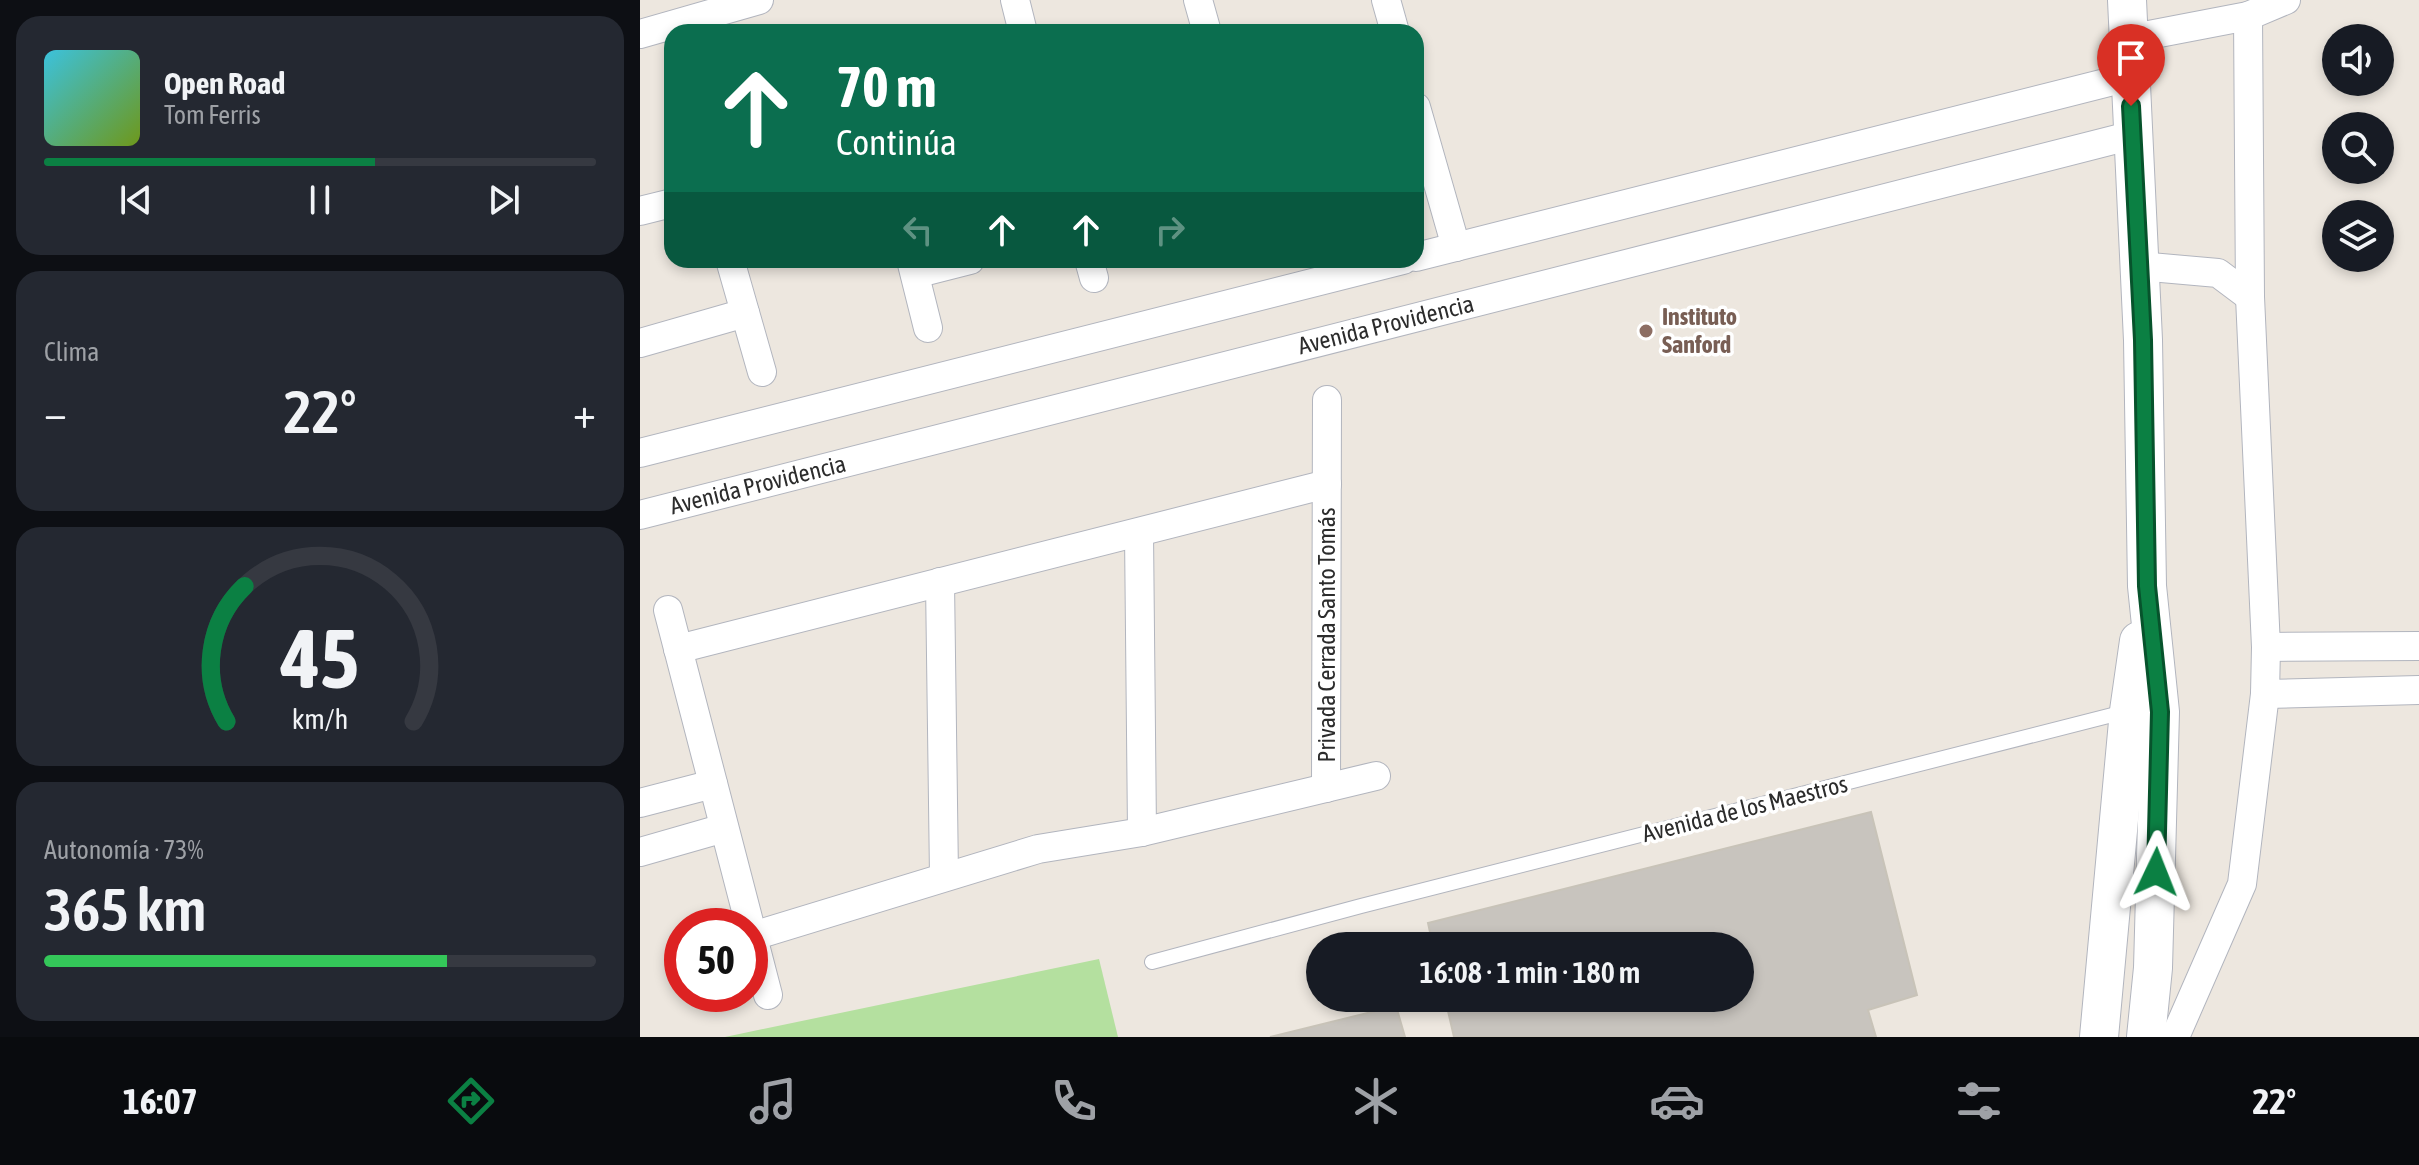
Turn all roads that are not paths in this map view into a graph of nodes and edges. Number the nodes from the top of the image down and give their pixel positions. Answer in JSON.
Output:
{"nodes":[{"id":1,"x":759,"y":0,"type":"edge"},
{"id":2,"x":1015,"y":0,"type":"edge"},
{"id":3,"x":1198,"y":0,"type":"edge"},
{"id":4,"x":1386,"y":0,"type":"edge"},
{"id":5,"x":2127,"y":0,"type":"edge"},
{"id":6,"x":2286,"y":0,"type":"edge"},
{"id":7,"x":2248,"y":16,"type":"junction"},
{"id":8,"x":675,"y":24,"type":"edge"},
{"id":9,"x":1021,"y":24,"type":"edge"},
{"id":10,"x":1205,"y":24,"type":"edge"},
{"id":11,"x":1393,"y":24,"type":"edge"},
{"id":12,"x":664,"y":27,"type":"edge"},
{"id":13,"x":640,"y":34,"type":"edge"},
{"id":14,"x":2128,"y":39,"type":"junction"},
{"id":15,"x":2129,"y":77,"type":"junction"},
{"id":16,"x":2133,"y":135,"type":"junction"},
{"id":17,"x":1424,"y":151,"type":"edge"},
{"id":18,"x":664,"y":205,"type":"edge"},
{"id":19,"x":640,"y":211,"type":"edge"},
{"id":20,"x":1456,"y":247,"type":"junction"},
{"id":21,"x":1424,"y":255,"type":"edge"},
{"id":22,"x":2139,"y":266,"type":"junction"},
{"id":23,"x":732,"y":268,"type":"edge"},
{"id":24,"x":913,"y":268,"type":"edge"},
{"id":25,"x":1371,"y":268,"type":"edge"},
{"id":26,"x":2250,"y":297,"type":"junction"},
{"id":27,"x":745,"y":313,"type":"junction"},
{"id":28,"x":928,"y":328,"type":"dead end"},
{"id":29,"x":640,"y":343,"type":"edge"},
{"id":30,"x":762,"y":372,"type":"dead end"},
{"id":31,"x":1327,"y":400,"type":"dead end"},
{"id":32,"x":640,"y":453,"type":"edge"},
{"id":33,"x":1327,"y":484,"type":"junction"},
{"id":34,"x":640,"y":515,"type":"edge"},
{"id":35,"x":1139,"y":533,"type":"junction"},
{"id":36,"x":940,"y":582,"type":"junction"},
{"id":37,"x":2147,"y":586,"type":"junction"},
{"id":38,"x":668,"y":610,"type":"dead end"},
{"id":39,"x":2419,"y":646,"type":"edge"},
{"id":40,"x":2266,"y":647,"type":"junction"},
{"id":41,"x":678,"y":649,"type":"junction"},
{"id":42,"x":2419,"y":690,"type":"edge"},
{"id":43,"x":2265,"y":694,"type":"junction"},
{"id":44,"x":2129,"y":711,"type":"junction"},
{"id":45,"x":1376,"y":776,"type":"dead end"},
{"id":46,"x":713,"y":784,"type":"junction"},
{"id":47,"x":1326,"y":788,"type":"junction"},
{"id":48,"x":640,"y":803,"type":"edge"},
{"id":49,"x":724,"y":828,"type":"junction"},
{"id":50,"x":1142,"y":832,"type":"junction"},
{"id":51,"x":640,"y":852,"type":"edge"},
{"id":52,"x":944,"y":876,"type":"junction"},
{"id":53,"x":745,"y":908,"type":"edge"},
{"id":54,"x":768,"y":931,"type":"edge"},
{"id":55,"x":1152,"y":962,"type":"dead end"},
{"id":56,"x":2099,"y":1037,"type":"edge"},
{"id":57,"x":2146,"y":1037,"type":"edge"},
{"id":58,"x":2175,"y":1037,"type":"edge"}],
"edges":[{"from":1,"to":8,"type":"street"},
{"from":2,"to":9,"type":"street"},
{"from":3,"to":10,"type":"street"},
{"from":4,"to":11,"type":"street"},
{"from":5,"to":14,"type":"main road"},
{"from":6,"to":7,"type":"street"},
{"from":7,"to":14,"type":"street"},
{"from":7,"to":26,"type":"street"},
{"from":12,"to":13,"type":"street"},
{"from":14,"to":15,"type":"main road"},
{"from":15,"to":16,"type":"main road"},
{"from":15,"to":20,"type":"street"},
{"from":16,"to":22,"type":"main road"},
{"from":16,"to":34,"type":"street","name":"Avenida Providencia"},
{"from":17,"to":20,"type":"street"},
{"from":18,"to":19,"type":"street"},
{"from":20,"to":21,"type":"street"},
{"from":22,"to":26,"type":"street"},
{"from":22,"to":37,"type":"main road"},
{"from":23,"to":27,"type":"street"},
{"from":24,"to":28,"type":"street"},
{"from":25,"to":32,"type":"street"},
{"from":26,"to":40,"type":"street"},
{"from":27,"to":29,"type":"street"},
{"from":27,"to":30,"type":"street"},
{"from":31,"to":33,"type":"street","name":"Privada Cerrada Santo Tomás"},
{"from":33,"to":35,"type":"street","name":"Privada Cerrada Santo Tomás"},
{"from":33,"to":47,"type":"street","name":"Privada Cerrada Santo Tomás"},
{"from":35,"to":36,"type":"street","name":"Privada Cerrada Santo Tomás"},
{"from":35,"to":50,"type":"street"},
{"from":36,"to":41,"type":"street","name":"Privada Cerrada Santo Tomás"},
{"from":36,"to":52,"type":"street"},
{"from":37,"to":44,"type":"main road"},
{"from":37,"to":57,"type":"main road"},
{"from":38,"to":41,"type":"street"},
{"from":39,"to":40,"type":"street"},
{"from":40,"to":43,"type":"street"},
{"from":41,"to":46,"type":"street"},
{"from":42,"to":43,"type":"street"},
{"from":43,"to":58,"type":"street"},
{"from":44,"to":55,"type":"lane","name":"Avenida de los Maestros"},
{"from":44,"to":56,"type":"main road"},
{"from":45,"to":47,"type":"street"},
{"from":46,"to":48,"type":"street"},
{"from":46,"to":49,"type":"street"},
{"from":47,"to":50,"type":"street","name":"Privada Cerrada Santo Tomás"},
{"from":49,"to":51,"type":"street"},
{"from":49,"to":53,"type":"street"},
{"from":50,"to":52,"type":"street","name":"Privada Cerrada Santo Tomás"},
{"from":52,"to":54,"type":"street","name":"Privada Cerrada Santo Tomás"}]}
